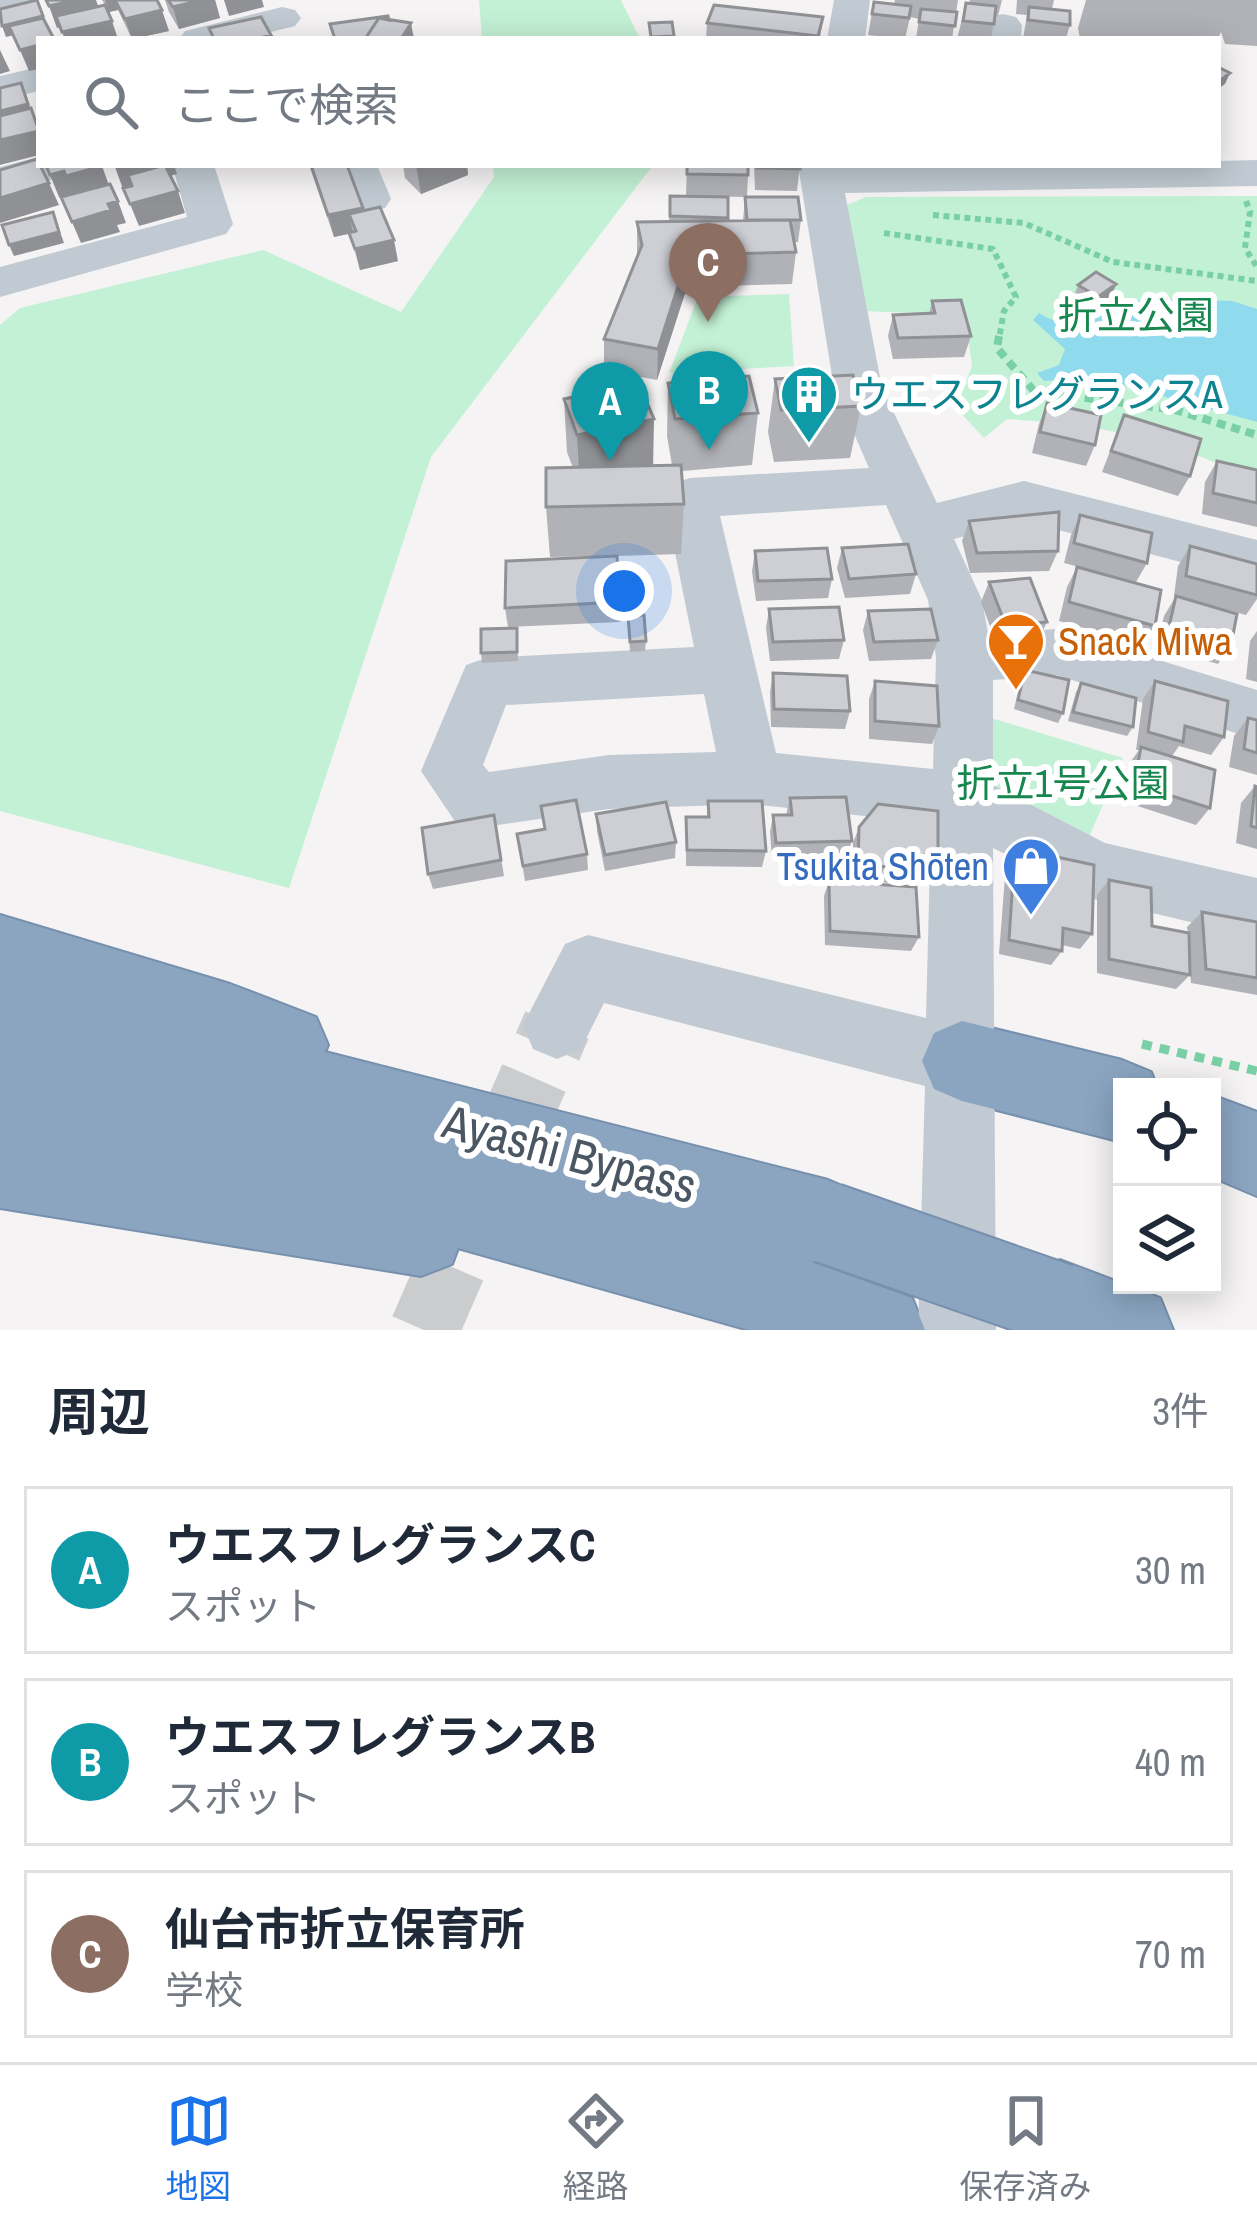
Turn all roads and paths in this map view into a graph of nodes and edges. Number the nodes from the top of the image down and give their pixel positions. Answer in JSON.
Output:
{"nodes":[{"id":1,"x":19,"y":0,"type":"edge"},
{"id":2,"x":852,"y":0,"type":"edge"},
{"id":3,"x":0,"y":4,"type":"edge"},
{"id":4,"x":281,"y":19,"type":"edge"},
{"id":5,"x":210,"y":36,"type":"edge"},
{"id":6,"x":846,"y":36,"type":"edge"},
{"id":7,"x":36,"y":80,"type":"edge"},
{"id":8,"x":0,"y":88,"type":"edge"},
{"id":9,"x":46,"y":168,"type":"edge"},
{"id":10,"x":194,"y":168,"type":"edge"},
{"id":11,"x":819,"y":173,"type":"edge"},
{"id":12,"x":1247,"y":173,"type":"edge"},
{"id":13,"x":0,"y":180,"type":"edge"},
{"id":14,"x":921,"y":214,"type":"dead end"},
{"id":15,"x":884,"y":232,"type":"dead end"},
{"id":16,"x":1257,"y":267,"type":"edge"},
{"id":17,"x":1257,"y":281,"type":"edge"},
{"id":18,"x":0,"y":282,"type":"edge"},
{"id":19,"x":1257,"y":435,"type":"edge"},
{"id":20,"x":910,"y":506,"type":"junction"},
{"id":21,"x":1257,"y":561,"type":"edge"},
{"id":22,"x":964,"y":658,"type":"junction"},
{"id":23,"x":729,"y":669,"type":"junction"},
{"id":24,"x":1257,"y":715,"type":"edge"},
{"id":25,"x":752,"y":777,"type":"junction"},
{"id":26,"x":962,"y":799,"type":"junction"},
{"id":27,"x":1257,"y":908,"type":"edge"},
{"id":28,"x":0,"y":952,"type":"edge"},
{"id":29,"x":0,"y":1022,"type":"edge"},
{"id":30,"x":556,"y":1025,"type":"tunnel mouth"},
{"id":31,"x":962,"y":1061,"type":"junction"},
{"id":32,"x":0,"y":1097,"type":"edge"},
{"id":33,"x":1113,"y":1099,"type":"edge"},
{"id":34,"x":524,"y":1138,"type":"junction"},
{"id":35,"x":1221,"y":1140,"type":"edge"},
{"id":36,"x":1257,"y":1154,"type":"edge"},
{"id":37,"x":0,"y":1166,"type":"edge"},
{"id":38,"x":822,"y":1287,"type":"edge"},
{"id":39,"x":1094,"y":1317,"type":"edge"},
{"id":40,"x":957,"y":1330,"type":"edge"}],
"edges":[{"from":1,"to":3,"type":"street"},
{"from":2,"to":6,"type":"street"},
{"from":4,"to":5,"type":"street"},
{"from":7,"to":8,"type":"street"},
{"from":9,"to":13,"type":"street"},
{"from":10,"to":18,"type":"street"},
{"from":11,"to":12,"type":"street"},
{"from":11,"to":20,"type":"street"},
{"from":12,"to":16,"type":"path"},
{"from":14,"to":17,"type":"path"},
{"from":15,"to":19,"type":"path"},
{"from":20,"to":21,"type":"street"},
{"from":20,"to":22,"type":"street"},
{"from":20,"to":23,"type":"street"},
{"from":22,"to":24,"type":"street"},
{"from":22,"to":26,"type":"street"},
{"from":23,"to":25,"type":"street"},
{"from":23,"to":25,"type":"street"},
{"from":25,"to":26,"type":"street"},
{"from":26,"to":27,"type":"street"},
{"from":26,"to":31,"type":"street"},
{"from":28,"to":34,"type":"highway"},
{"from":29,"to":34,"type":"highway","name":"Ayashi Bypass"},
{"from":30,"to":31,"type":"street"},
{"from":31,"to":33,"type":"highway"},
{"from":31,"to":40,"type":"street"},
{"from":32,"to":38,"type":"highway","name":"Ayashi Bypass"},
{"from":34,"to":38,"type":"highway","name":"Ayashi Bypass"},
{"from":35,"to":36,"type":"highway"},
{"from":37,"to":38,"type":"highway"},
{"from":38,"to":39,"type":"highway","name":"Ayashi Bypass","bridge":true}]}
